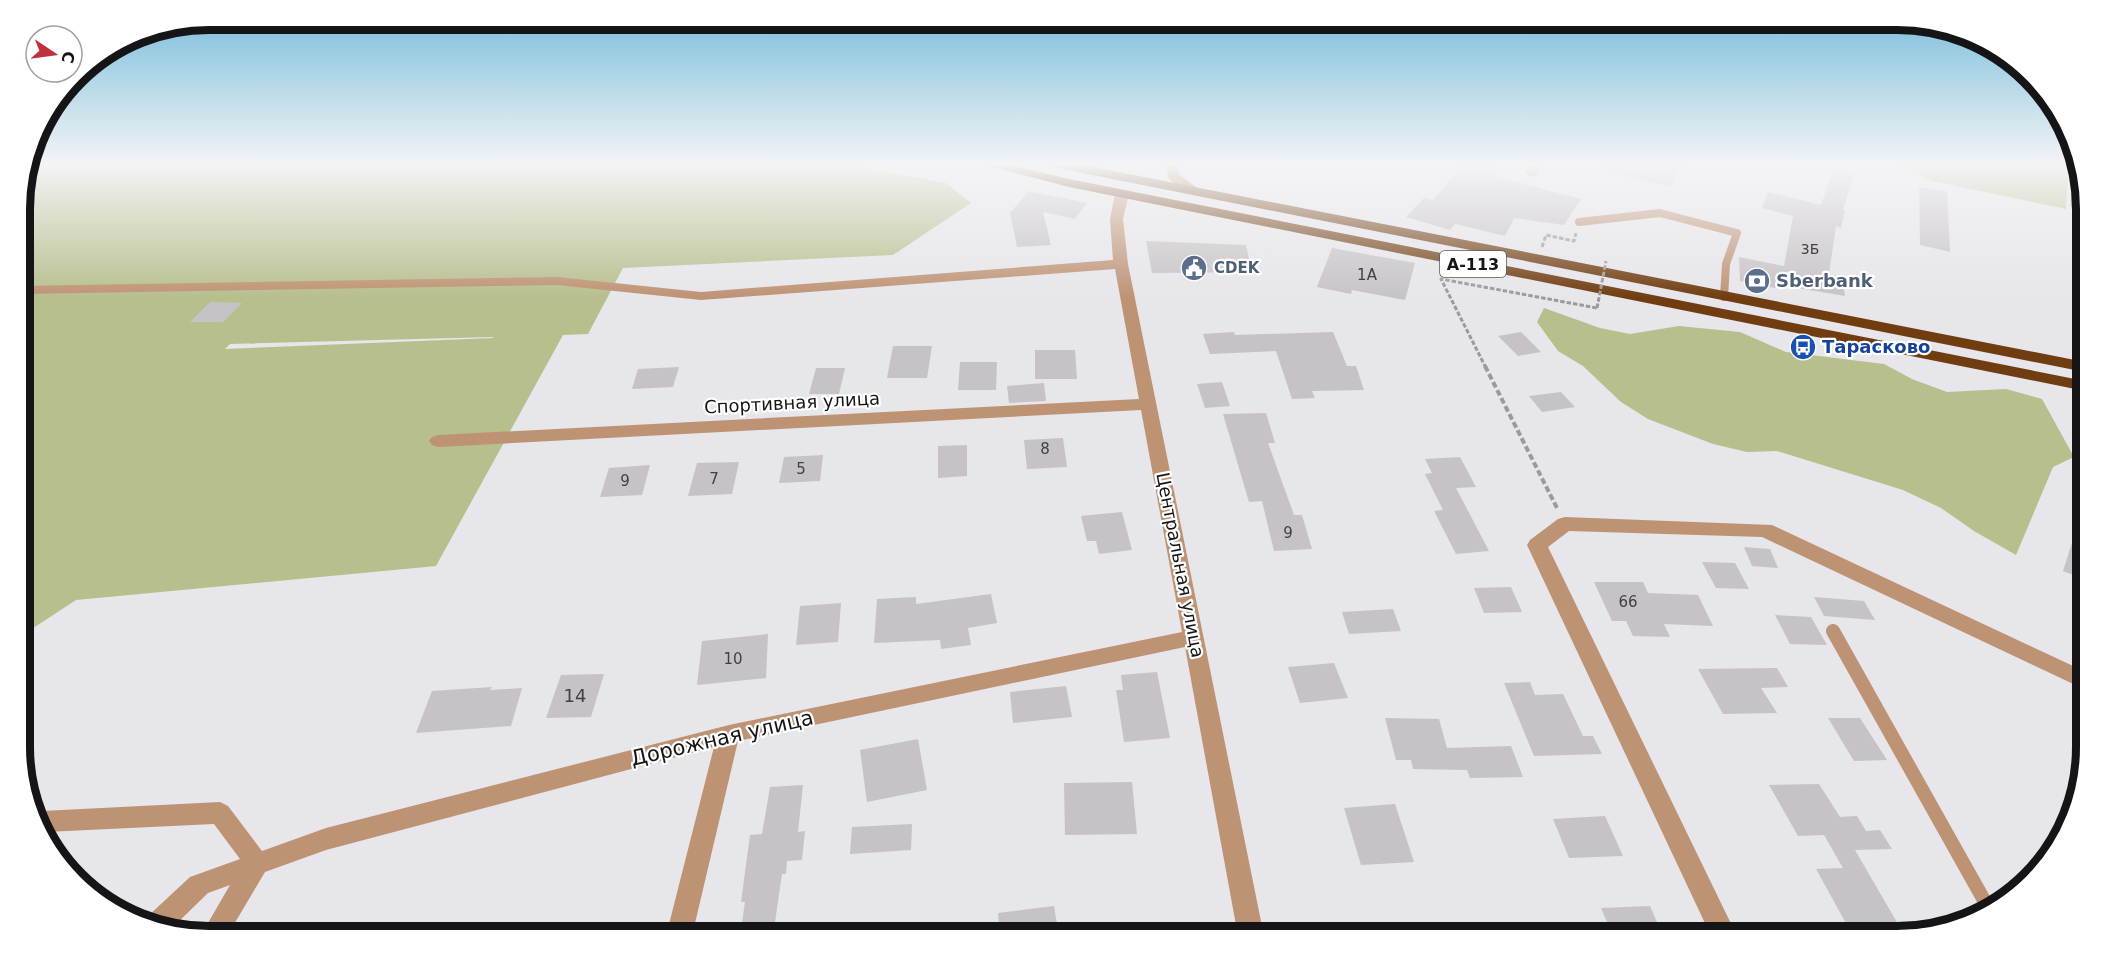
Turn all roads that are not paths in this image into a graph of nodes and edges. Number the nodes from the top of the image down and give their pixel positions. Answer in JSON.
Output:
{"nodes":[{"id":1,"x":1116,"y":209,"type":"edge"},
{"id":2,"x":1195,"y":209,"type":"edge"},
{"id":3,"x":1280,"y":209,"type":"edge"},
{"id":4,"x":1579,"y":222,"type":"road end"},
{"id":5,"x":1121,"y":264,"type":"junction"},
{"id":6,"x":30,"y":290,"type":"edge"},
{"id":7,"x":1724,"y":297,"type":"junction"},
{"id":8,"x":2076,"y":365,"type":"edge"},
{"id":9,"x":2076,"y":384,"type":"edge"},
{"id":10,"x":1149,"y":404,"type":"junction"},
{"id":11,"x":438,"y":441,"type":"dead end"},
{"id":12,"x":1833,"y":631,"type":"dead end"},
{"id":13,"x":1194,"y":638,"type":"junction"},
{"id":14,"x":2076,"y":677,"type":"edge"},
{"id":15,"x":729,"y":734,"type":"junction"},
{"id":16,"x":47,"y":822,"type":"edge"},
{"id":17,"x":257,"y":862,"type":"junction"},
{"id":18,"x":1985,"y":902,"type":"edge"},
{"id":19,"x":163,"y":919,"type":"edge"},
{"id":20,"x":219,"y":926,"type":"edge"},
{"id":21,"x":681,"y":926,"type":"edge"},
{"id":22,"x":1249,"y":926,"type":"edge"},
{"id":23,"x":1719,"y":926,"type":"edge"}],
"edges":[{"from":1,"to":5,"type":"street","name":"Центральная улица"},
{"from":2,"to":9,"type":"highway","number":"А-113"},
{"from":3,"to":7,"type":"highway","number":"А-113"},
{"from":4,"to":7,"type":"lane"},
{"from":5,"to":6,"type":"street"},
{"from":5,"to":10,"type":"street","name":"Центральная улица"},
{"from":7,"to":8,"type":"highway","number":"А-113"},
{"from":10,"to":11,"type":"street","name":"Спортивная улица"},
{"from":10,"to":13,"type":"street","name":"Центральная улица"},
{"from":12,"to":18,"type":"lane"},
{"from":13,"to":15,"type":"street","name":"Дорожная улица"},
{"from":13,"to":22,"type":"street","name":"Центральная улица"},
{"from":14,"to":23,"type":"street"},
{"from":15,"to":17,"type":"street","name":"Дорожная улица"},
{"from":15,"to":21,"type":"street"},
{"from":16,"to":17,"type":"street"},
{"from":17,"to":19,"type":"street","name":"Дорожная улица"},
{"from":17,"to":20,"type":"street"}]}
